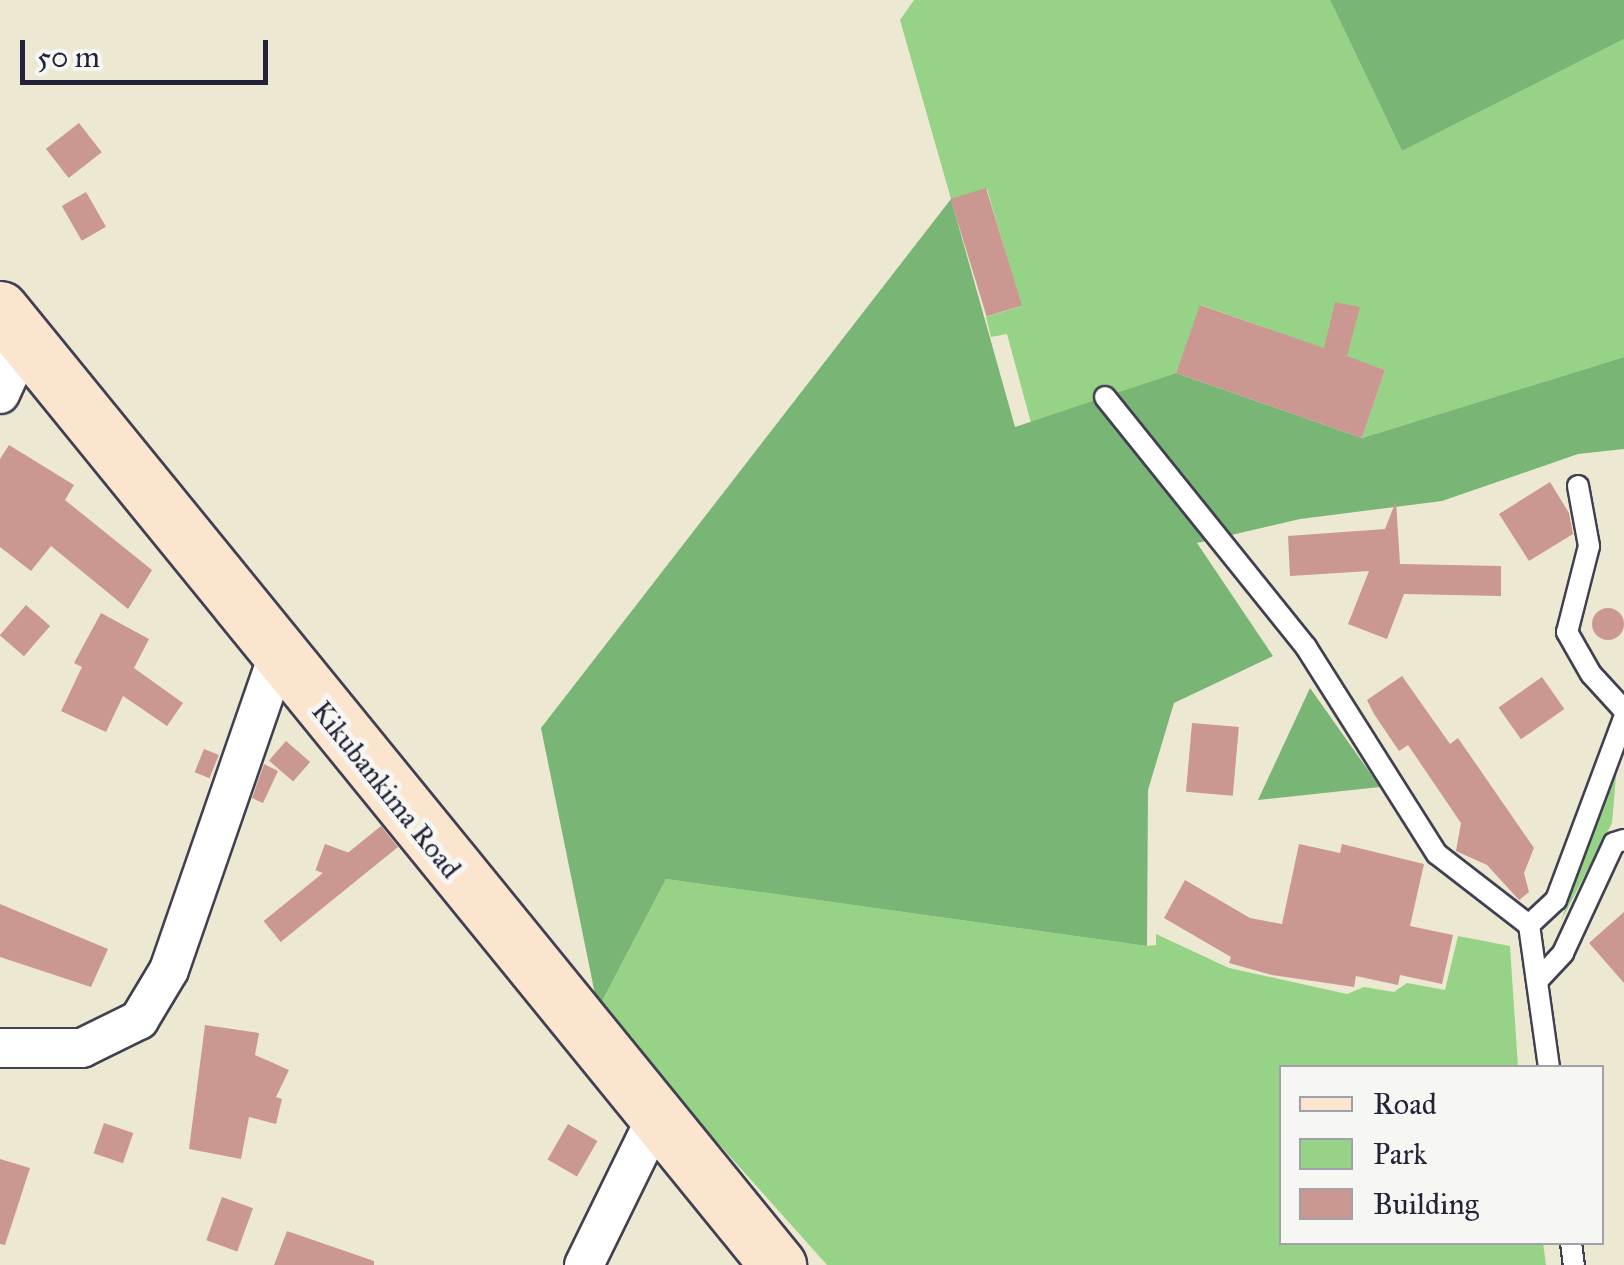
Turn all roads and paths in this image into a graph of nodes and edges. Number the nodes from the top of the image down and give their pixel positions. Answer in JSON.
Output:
{"nodes":[{"id":1,"x":13,"y":325,"type":"edge"},
{"id":2,"x":0,"y":394,"type":"edge"},
{"id":3,"x":1105,"y":397,"type":"dead end"},
{"id":4,"x":1578,"y":486,"type":"dead end"},
{"id":5,"x":278,"y":655,"type":"junction"},
{"id":6,"x":1624,"y":714,"type":"edge"},
{"id":7,"x":1624,"y":840,"type":"edge"},
{"id":8,"x":1530,"y":925,"type":"junction"},
{"id":9,"x":1540,"y":978,"type":"junction"},
{"id":10,"x":0,"y":1048,"type":"edge"},
{"id":11,"x":1549,"y":1065,"type":"edge"},
{"id":12,"x":655,"y":1120,"type":"junction"},
{"id":13,"x":584,"y":1265,"type":"edge"},
{"id":14,"x":778,"y":1265,"type":"edge"}],
"edges":[{"from":1,"to":2,"type":"street"},
{"from":1,"to":5,"type":"street","name":"Kikubankima Road"},
{"from":3,"to":8,"type":"lane"},
{"from":4,"to":6,"type":"lane"},
{"from":5,"to":10,"type":"street"},
{"from":5,"to":12,"type":"street","name":"Kikubankima Road"},
{"from":6,"to":8,"type":"lane"},
{"from":7,"to":9,"type":"lane"},
{"from":8,"to":9,"type":"lane"},
{"from":9,"to":11,"type":"lane"},
{"from":12,"to":13,"type":"street"},
{"from":12,"to":14,"type":"street","name":"Kikubankima Road"}]}
